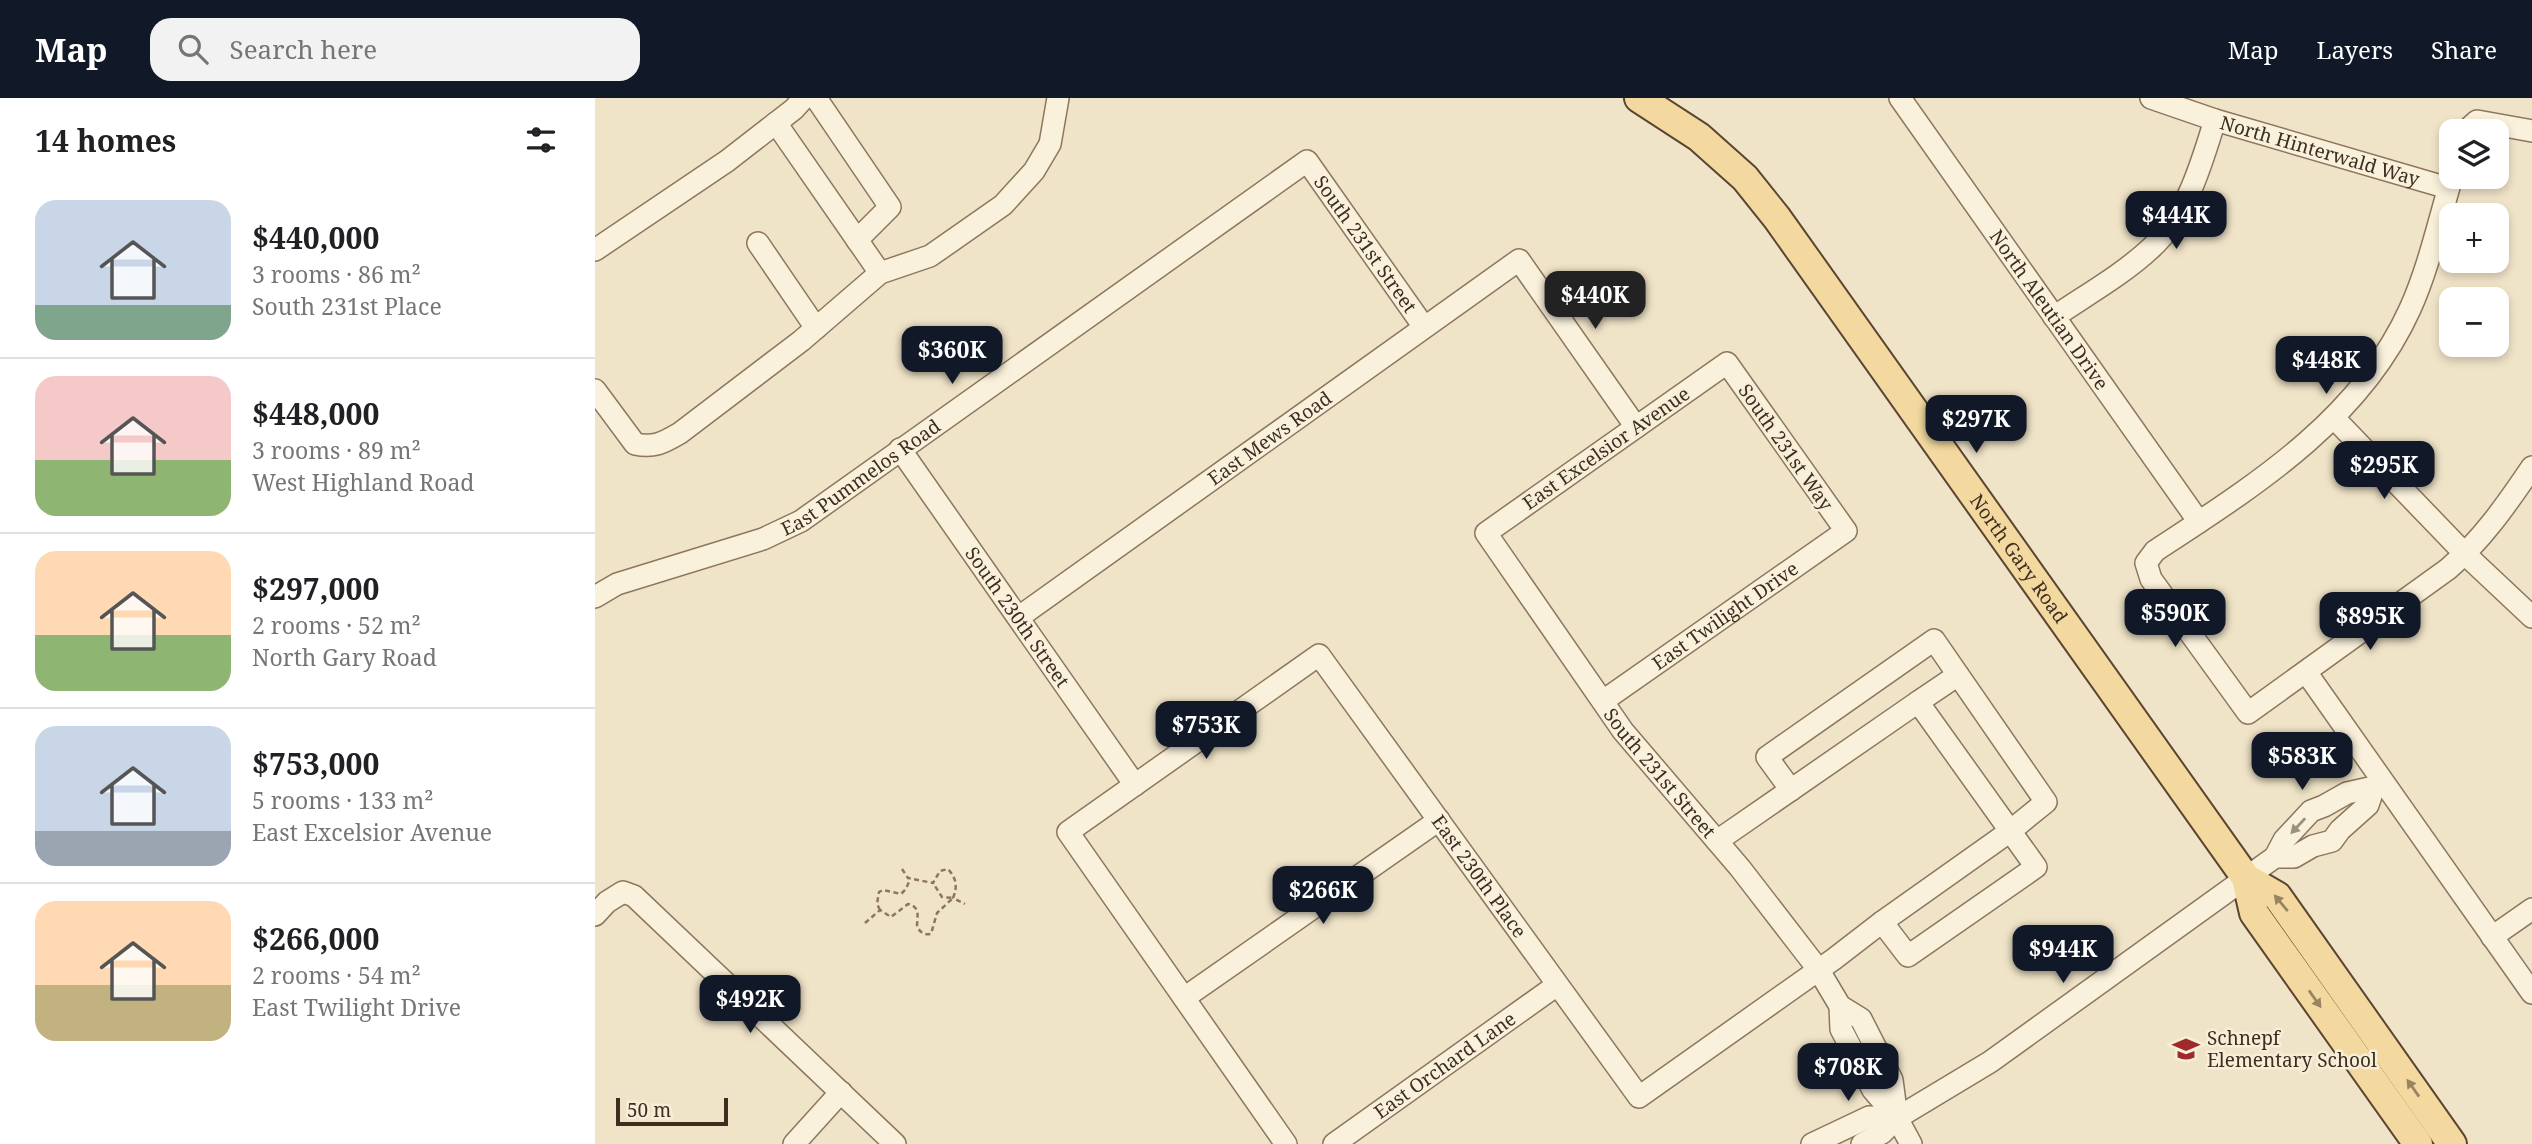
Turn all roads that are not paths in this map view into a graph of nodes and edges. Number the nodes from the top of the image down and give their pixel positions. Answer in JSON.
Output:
{"nodes":[{"id":1,"x":804,"y":98,"type":"edge"},
{"id":2,"x":816,"y":98,"type":"edge"},
{"id":3,"x":1058,"y":98,"type":"edge"},
{"id":4,"x":1639,"y":98,"type":"edge"},
{"id":5,"x":1900,"y":98,"type":"edge"},
{"id":6,"x":2151,"y":98,"type":"edge"},
{"id":7,"x":2215,"y":120,"type":"junction"},
{"id":8,"x":776,"y":123,"type":"junction"},
{"id":9,"x":2509,"y":127,"type":"edge"},
{"id":10,"x":2532,"y":131,"type":"edge"},
{"id":11,"x":1307,"y":161,"type":"joint"},
{"id":12,"x":2439,"y":179,"type":"edge"},
{"id":13,"x":2448,"y":189,"type":"edge"},
{"id":14,"x":857,"y":240,"type":"junction"},
{"id":15,"x":758,"y":243,"type":"dead end"},
{"id":16,"x":595,"y":250,"type":"edge"},
{"id":17,"x":880,"y":273,"type":"junction"},
{"id":18,"x":2054,"y":317,"type":"junction"},
{"id":19,"x":1424,"y":327,"type":"junction"},
{"id":20,"x":816,"y":328,"type":"junction"},
{"id":21,"x":1727,"y":363,"type":"joint"},
{"id":22,"x":595,"y":390,"type":"edge"},
{"id":23,"x":2334,"y":418,"type":"junction"},
{"id":24,"x":1636,"y":427,"type":"junction"},
{"id":25,"x":900,"y":449,"type":"junction"},
{"id":26,"x":2532,"y":467,"type":"edge"},
{"id":27,"x":2199,"y":522,"type":"junction"},
{"id":28,"x":1846,"y":531,"type":"joint"},
{"id":29,"x":1486,"y":533,"type":"joint"},
{"id":30,"x":2465,"y":555,"type":"junction"},
{"id":31,"x":595,"y":597,"type":"edge"},
{"id":32,"x":1019,"y":617,"type":"junction"},
{"id":33,"x":2532,"y":617,"type":"edge"},
{"id":34,"x":2305,"y":673,"type":"junction"},
{"id":35,"x":1958,"y":675,"type":"junction"},
{"id":36,"x":1603,"y":702,"type":"junction"},
{"id":37,"x":1918,"y":702,"type":"junction"},
{"id":38,"x":2378,"y":784,"type":"junction"},
{"id":39,"x":1135,"y":785,"type":"junction"},
{"id":40,"x":1791,"y":790,"type":"junction"},
{"id":41,"x":2324,"y":806,"type":"junction"},
{"id":42,"x":1439,"y":820,"type":"junction"},
{"id":43,"x":2340,"y":830,"type":"junction"},
{"id":44,"x":2009,"y":831,"type":"junction"},
{"id":45,"x":1717,"y":841,"type":"junction"},
{"id":46,"x":2275,"y":858,"type":"junction"},
{"id":47,"x":2246,"y":878,"type":"junction"},
{"id":48,"x":2532,"y":909,"type":"edge"},
{"id":49,"x":595,"y":915,"type":"edge"},
{"id":50,"x":1882,"y":922,"type":"junction"},
{"id":51,"x":2492,"y":937,"type":"junction"},
{"id":52,"x":1818,"y":969,"type":"junction"},
{"id":53,"x":1557,"y":985,"type":"junction"},
{"id":54,"x":2532,"y":993,"type":"edge"},
{"id":55,"x":1184,"y":998,"type":"junction"},
{"id":56,"x":841,"y":1092,"type":"junction"},
{"id":57,"x":1897,"y":1118,"type":"junction"},
{"id":58,"x":794,"y":1144,"type":"edge"},
{"id":59,"x":895,"y":1144,"type":"edge"},
{"id":60,"x":1286,"y":1144,"type":"edge"},
{"id":61,"x":1334,"y":1144,"type":"edge"},
{"id":62,"x":1812,"y":1144,"type":"edge"},
{"id":63,"x":1862,"y":1144,"type":"edge"},
{"id":64,"x":1911,"y":1144,"type":"edge"},
{"id":65,"x":2418,"y":1144,"type":"edge"},
{"id":66,"x":2452,"y":1144,"type":"edge"}],
"edges":[{"from":1,"to":8,"type":"street"},
{"from":2,"to":14,"type":"street"},
{"from":3,"to":17,"type":"street"},
{"from":4,"to":47,"type":"main road","name":"North Gary Road"},
{"from":5,"to":18,"type":"street","name":"North Aleutian Drive"},
{"from":6,"to":7,"type":"street","name":"North Hinterwald Way"},
{"from":7,"to":12,"type":"street","name":"North Hinterwald Way"},
{"from":7,"to":18,"type":"street"},
{"from":8,"to":14,"type":"street"},
{"from":8,"to":16,"type":"street"},
{"from":9,"to":10,"type":"street"},
{"from":11,"to":19,"type":"street","name":"South 231st Street"},
{"from":11,"to":25,"type":"street","name":"East Pummelos Road"},
{"from":13,"to":23,"type":"street"},
{"from":14,"to":17,"type":"street"},
{"from":15,"to":20,"type":"street"},
{"from":17,"to":20,"type":"street"},
{"from":18,"to":27,"type":"street","name":"North Aleutian Drive"},
{"from":19,"to":24,"type":"street","name":"East Mews Road"},
{"from":19,"to":32,"type":"street","name":"East Mews Road"},
{"from":20,"to":22,"type":"street"},
{"from":21,"to":24,"type":"street","name":"East Excelsior Avenue"},
{"from":21,"to":28,"type":"street","name":"South 231st Way"},
{"from":23,"to":27,"type":"street"},
{"from":23,"to":30,"type":"street"},
{"from":24,"to":29,"type":"street","name":"East Excelsior Avenue"},
{"from":25,"to":31,"type":"street","name":"East Pummelos Road"},
{"from":25,"to":32,"type":"street","name":"South 230th Street"},
{"from":26,"to":30,"type":"street"},
{"from":27,"to":34,"type":"street"},
{"from":28,"to":36,"type":"street","name":"East Twilight Drive"},
{"from":29,"to":36,"type":"street","name":"South 231st Street"},
{"from":30,"to":33,"type":"street"},
{"from":30,"to":34,"type":"street"},
{"from":32,"to":39,"type":"street","name":"South 230th Street"},
{"from":34,"to":38,"type":"street"},
{"from":35,"to":37,"type":"street"},
{"from":35,"to":40,"type":"street"},
{"from":35,"to":44,"type":"street"},
{"from":36,"to":45,"type":"street","name":"South 231st Street"},
{"from":37,"to":40,"type":"street"},
{"from":37,"to":44,"type":"street"},
{"from":38,"to":41,"type":"street"},
{"from":38,"to":43,"type":"street"},
{"from":38,"to":51,"type":"street"},
{"from":39,"to":42,"type":"street","name":"East 230th Place"},
{"from":39,"to":55,"type":"street"},
{"from":40,"to":45,"type":"street"},
{"from":41,"to":43,"type":"street"},
{"from":41,"to":46,"type":"street","one_way":true},
{"from":42,"to":53,"type":"street","name":"East 230th Place"},
{"from":42,"to":55,"type":"street"},
{"from":43,"to":46,"type":"street"},
{"from":44,"to":50,"type":"street"},
{"from":44,"to":50,"type":"street"},
{"from":45,"to":52,"type":"street","name":"South 231st Street"},
{"from":46,"to":47,"type":"street"},
{"from":47,"to":57,"type":"street"},
{"from":47,"to":65,"type":"main road","name":"North Gary Road","one_way":true},
{"from":66,"to":47,"type":"main road","name":"North Gary Road","one_way":true},
{"from":48,"to":51,"type":"street"},
{"from":49,"to":56,"type":"street"},
{"from":50,"to":52,"type":"street"},
{"from":51,"to":54,"type":"street"},
{"from":52,"to":53,"type":"street","name":"East 230th Place"},
{"from":52,"to":57,"type":"street","name":"South 231st Street"},
{"from":53,"to":61,"type":"street","name":"East Orchard Lane"},
{"from":55,"to":60,"type":"street"},
{"from":56,"to":58,"type":"street"},
{"from":56,"to":59,"type":"street"},
{"from":57,"to":62,"type":"street"},
{"from":57,"to":63,"type":"street"},
{"from":57,"to":64,"type":"street","name":"South 231st Street"}]}
